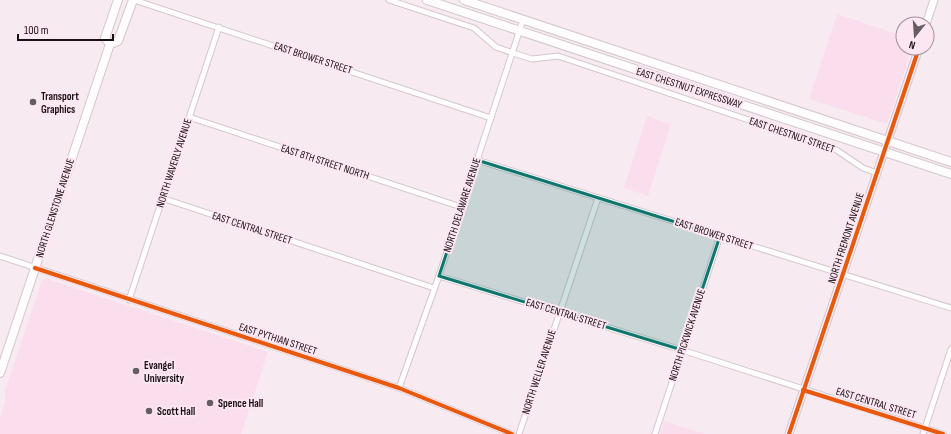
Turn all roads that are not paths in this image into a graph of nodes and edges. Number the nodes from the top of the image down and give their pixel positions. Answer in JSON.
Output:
{"nodes":[{"id":1,"x":118,"y":0,"type":"edge"},
{"id":2,"x":133,"y":0,"type":"edge"},
{"id":3,"x":389,"y":0,"type":"edge"},
{"id":4,"x":427,"y":0,"type":"edge"},
{"id":5,"x":464,"y":0,"type":"edge"},
{"id":6,"x":934,"y":0,"type":"edge"},
{"id":7,"x":929,"y":16,"type":"edge"},
{"id":8,"x":523,"y":20,"type":"junction"},
{"id":9,"x":219,"y":27,"type":"junction"},
{"id":10,"x":520,"y":31,"type":"junction"},
{"id":11,"x":110,"y":44,"type":"junction"},
{"id":12,"x":513,"y":53,"type":"junction"},
{"id":13,"x":916,"y":56,"type":"edge"},
{"id":14,"x":189,"y":117,"type":"junction"},
{"id":15,"x":491,"y":118,"type":"junction"},
{"id":16,"x":887,"y":142,"type":"junction"},
{"id":17,"x":884,"y":153,"type":"junction"},
{"id":18,"x":477,"y":160,"type":"junction"},
{"id":19,"x":951,"y":162,"type":"edge"},
{"id":20,"x":877,"y":173,"type":"junction"},
{"id":21,"x":951,"y":174,"type":"edge"},
{"id":22,"x":162,"y":198,"type":"junction"},
{"id":23,"x":598,"y":198,"type":"junction"},
{"id":24,"x":461,"y":207,"type":"junction"},
{"id":25,"x":720,"y":236,"type":"junction"},
{"id":26,"x":0,"y":256,"type":"edge"},
{"id":27,"x":35,"y":268,"type":"junction"},
{"id":28,"x":439,"y":276,"type":"junction"},
{"id":29,"x":843,"y":276,"type":"junction"},
{"id":30,"x":434,"y":288,"type":"junction"},
{"id":31,"x":129,"y":300,"type":"junction"},
{"id":32,"x":951,"y":308,"type":"edge"},
{"id":33,"x":559,"y":312,"type":"junction"},
{"id":34,"x":951,"y":349,"type":"edge"},
{"id":35,"x":682,"y":350,"type":"junction"},
{"id":36,"x":0,"y":373,"type":"edge"},
{"id":37,"x":399,"y":388,"type":"junction"},
{"id":38,"x":803,"y":390,"type":"junction"},
{"id":39,"x":925,"y":428,"type":"junction"},
{"id":40,"x":512,"y":434,"type":"edge"},
{"id":41,"x":518,"y":434,"type":"edge"},
{"id":42,"x":655,"y":434,"type":"edge"},
{"id":43,"x":789,"y":434,"type":"edge"},
{"id":44,"x":923,"y":434,"type":"edge"},
{"id":45,"x":943,"y":434,"type":"edge"}],
"edges":[{"from":1,"to":11,"type":"main road","name":"NORTH GLENSTONE AVENUE"},
{"from":2,"to":9,"type":"street","name":"EAST BROWER STREET"},
{"from":2,"to":11,"type":"main road","name":"NORTH GLENSTONE AVENUE"},
{"from":3,"to":12,"type":"street","name":"EAST CHESTNUT STREET"},
{"from":4,"to":10,"type":"main road","name":"EAST CHESTNUT EXPRESSWAY"},
{"from":5,"to":8,"type":"main road","name":"EAST CHESTNUT EXPRESSWAY"},
{"from":6,"to":7,"type":"street"},
{"from":8,"to":10,"type":"street","name":"NORTH DELAWARE AVENUE"},
{"from":8,"to":16,"type":"main road","name":"EAST CHESTNUT EXPRESSWAY"},
{"from":9,"to":14,"type":"street","name":"NORTH WAVERLY AVENUE"},
{"from":9,"to":15,"type":"street","name":"EAST BROWER STREET"},
{"from":10,"to":12,"type":"street","name":"NORTH DELAWARE AVENUE"},
{"from":10,"to":17,"type":"main road","name":"EAST CHESTNUT EXPRESSWAY"},
{"from":11,"to":27,"type":"main road","name":"NORTH GLENSTONE AVENUE"},
{"from":12,"to":15,"type":"street","name":"NORTH DELAWARE AVENUE"},
{"from":12,"to":20,"type":"street","name":"EAST CHESTNUT STREET"},
{"from":13,"to":16,"type":"street","name":"NORTH FREMONT AVENUE"},
{"from":14,"to":22,"type":"street","name":"NORTH WAVERLY AVENUE"},
{"from":14,"to":24,"type":"street","name":"EAST 8TH STREET NORTH"},
{"from":15,"to":18,"type":"street","name":"NORTH DELAWARE AVENUE"},
{"from":16,"to":17,"type":"street","name":"NORTH FREMONT AVENUE"},
{"from":16,"to":19,"type":"main road","name":"EAST CHESTNUT EXPRESSWAY"},
{"from":17,"to":20,"type":"street","name":"NORTH FREMONT AVENUE"},
{"from":17,"to":21,"type":"main road","name":"EAST CHESTNUT EXPRESSWAY"},
{"from":18,"to":23,"type":"street","name":"EAST BROWER STREET"},
{"from":18,"to":24,"type":"street","name":"NORTH DELAWARE AVENUE"},
{"from":20,"to":29,"type":"street","name":"NORTH FREMONT AVENUE"},
{"from":22,"to":30,"type":"street","name":"EAST CENTRAL STREET"},
{"from":22,"to":31,"type":"street","name":"NORTH WAVERLY AVENUE"},
{"from":23,"to":25,"type":"street","name":"EAST BROWER STREET"},
{"from":23,"to":33,"type":"street","name":"NORTH WELLER AVENUE"},
{"from":24,"to":28,"type":"street","name":"NORTH DELAWARE AVENUE"},
{"from":25,"to":29,"type":"street","name":"EAST BROWER STREET"},
{"from":25,"to":35,"type":"street","name":"NORTH PICKWICK AVENUE"},
{"from":26,"to":27,"type":"street","name":"EAST PYTHIAN STREET"},
{"from":27,"to":31,"type":"street","name":"EAST PYTHIAN STREET"},
{"from":27,"to":36,"type":"main road","name":"NORTH GLENSTONE AVENUE"},
{"from":28,"to":30,"type":"street","name":"NORTH DELAWARE AVENUE"},
{"from":28,"to":33,"type":"street","name":"EAST CENTRAL STREET"},
{"from":29,"to":32,"type":"street","name":"EAST BROWER STREET"},
{"from":29,"to":38,"type":"street","name":"NORTH FREMONT AVENUE"},
{"from":30,"to":37,"type":"street","name":"NORTH DELAWARE AVENUE"},
{"from":31,"to":37,"type":"street","name":"EAST PYTHIAN STREET"},
{"from":33,"to":35,"type":"street","name":"EAST CENTRAL STREET"},
{"from":33,"to":41,"type":"street","name":"NORTH WELLER AVENUE"},
{"from":34,"to":39,"type":"street"},
{"from":35,"to":38,"type":"street","name":"EAST CENTRAL STREET"},
{"from":35,"to":42,"type":"street","name":"NORTH PICKWICK AVENUE"},
{"from":37,"to":40,"type":"street","name":"EAST PYTHIAN STREET"},
{"from":38,"to":39,"type":"street","name":"EAST CENTRAL STREET"},
{"from":38,"to":43,"type":"street","name":"NORTH FREMONT AVENUE"},
{"from":39,"to":44,"type":"street"},
{"from":39,"to":45,"type":"street","name":"EAST CENTRAL STREET"}]}
